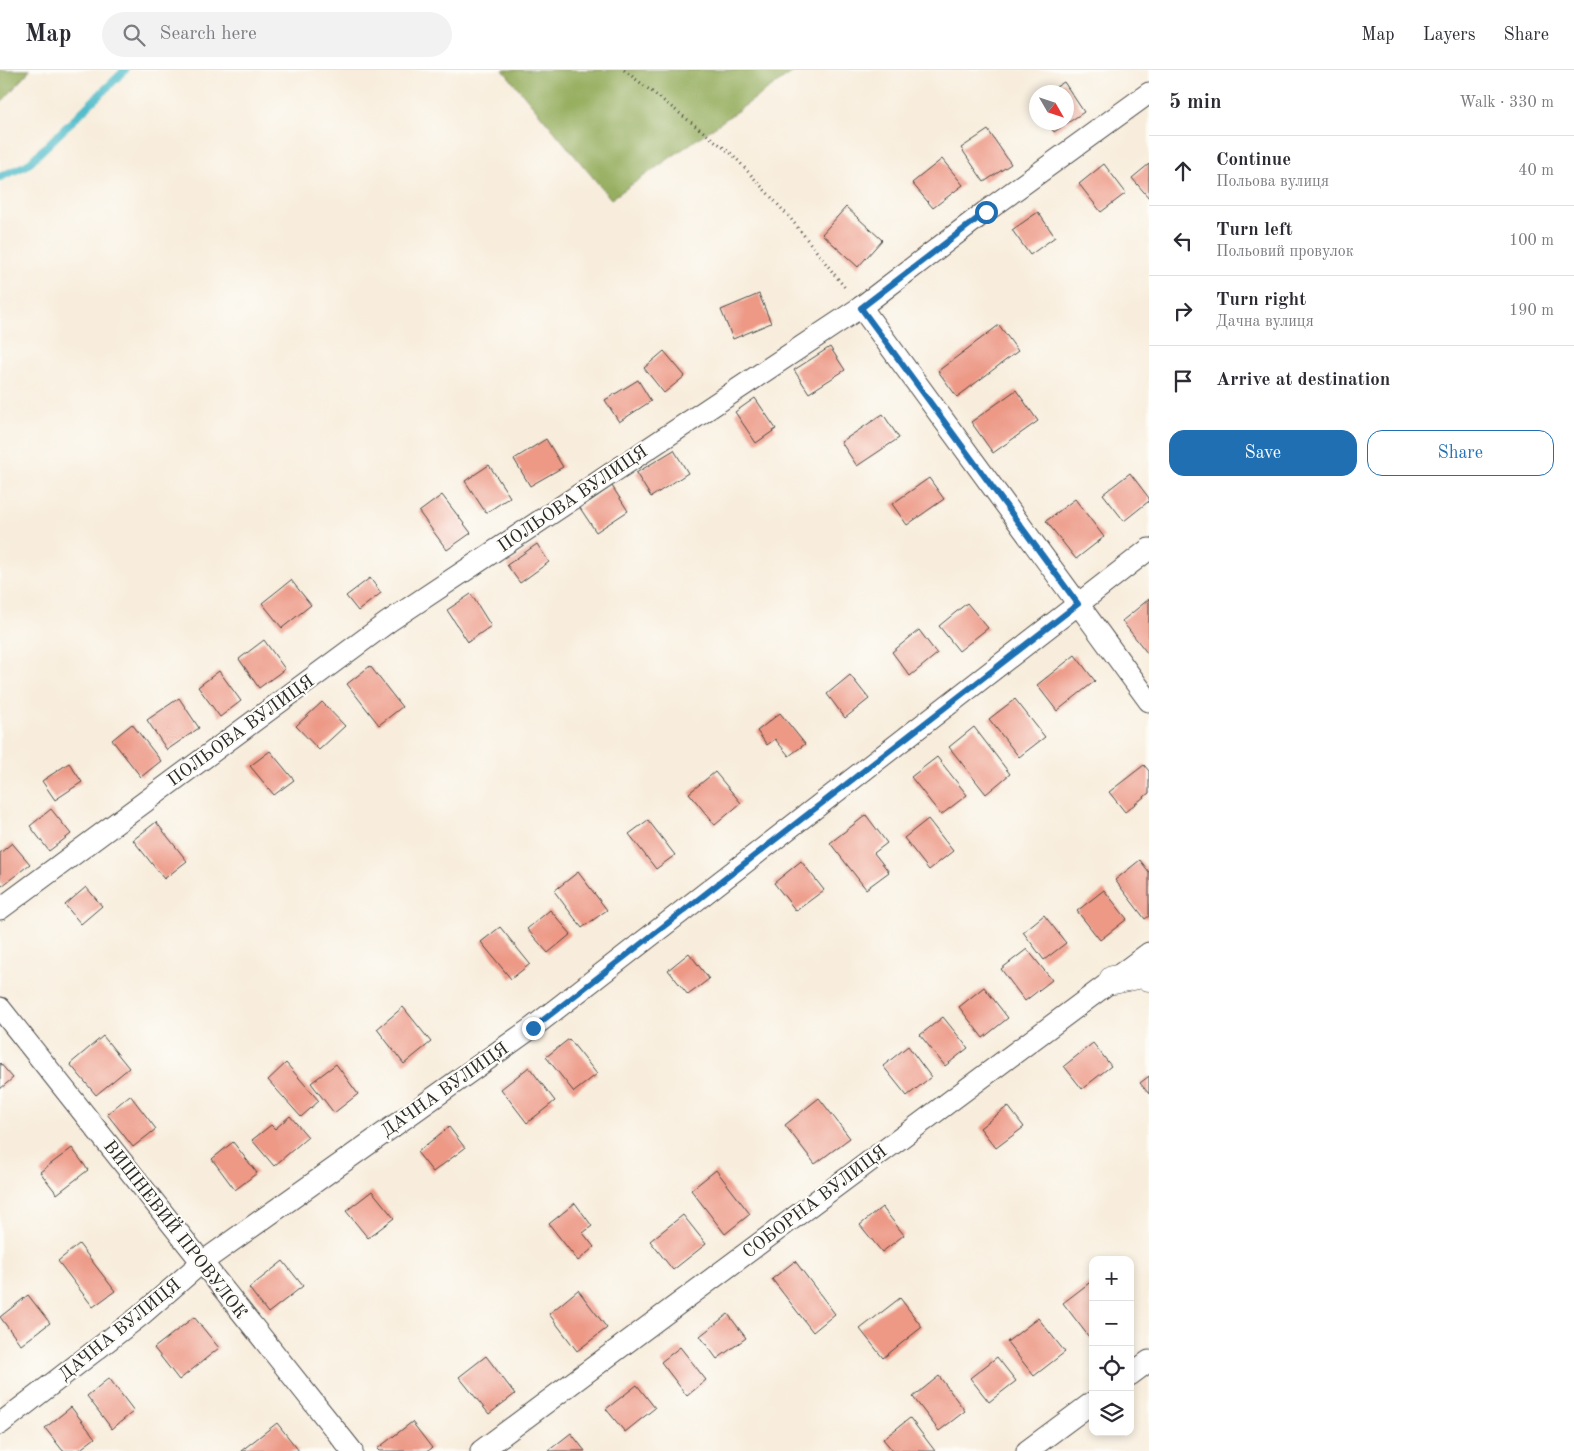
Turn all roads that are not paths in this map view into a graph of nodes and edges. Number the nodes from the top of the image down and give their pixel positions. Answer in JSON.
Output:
{"nodes":[{"id":1,"x":1149,"y":93,"type":"edge"},
{"id":2,"x":861,"y":308,"type":"junction"},
{"id":3,"x":1149,"y":549,"type":"edge"},
{"id":4,"x":1078,"y":604,"type":"junction"},
{"id":5,"x":1149,"y":700,"type":"edge"},
{"id":6,"x":0,"y":909,"type":"edge"},
{"id":7,"x":1149,"y":953,"type":"edge"},
{"id":8,"x":1149,"y":977,"type":"edge"},
{"id":9,"x":1113,"y":980,"type":"junction"},
{"id":10,"x":4,"y":1022,"type":"edge"},
{"id":11,"x":201,"y":1263,"type":"junction"},
{"id":12,"x":1149,"y":1361,"type":"edge"},
{"id":13,"x":1134,"y":1371,"type":"edge"},
{"id":14,"x":1089,"y":1405,"type":"edge"},
{"id":15,"x":0,"y":1424,"type":"edge"},
{"id":16,"x":352,"y":1451,"type":"edge"},
{"id":17,"x":481,"y":1451,"type":"edge"},
{"id":18,"x":1027,"y":1451,"type":"edge"}],
"edges":[{"from":1,"to":2,"type":"street","name":"ПОЛЬОВА ВУЛИЦЯ"},
{"from":2,"to":4,"type":"street"},
{"from":2,"to":6,"type":"street","name":"ПОЛЬОВА ВУЛИЦЯ"},
{"from":3,"to":4,"type":"street","name":"ДАЧНА ВУЛИЦЯ"},
{"from":4,"to":5,"type":"street"},
{"from":4,"to":11,"type":"street","name":"ДАЧНА ВУЛИЦЯ"},
{"from":7,"to":9,"type":"street","name":"СОБОРНА ВУЛИЦЯ"},
{"from":8,"to":9,"type":"street"},
{"from":9,"to":17,"type":"street","name":"СОБОРНА ВУЛИЦЯ"},
{"from":10,"to":11,"type":"street","name":"ВИШНЕВИЙ ПРОВУЛОК"},
{"from":11,"to":15,"type":"street","name":"ДАЧНА ВУЛИЦЯ"},
{"from":11,"to":16,"type":"street","name":"ВИШНЕВИЙ ПРОВУЛОК"},
{"from":12,"to":13,"type":"street"},
{"from":14,"to":18,"type":"street"}]}
